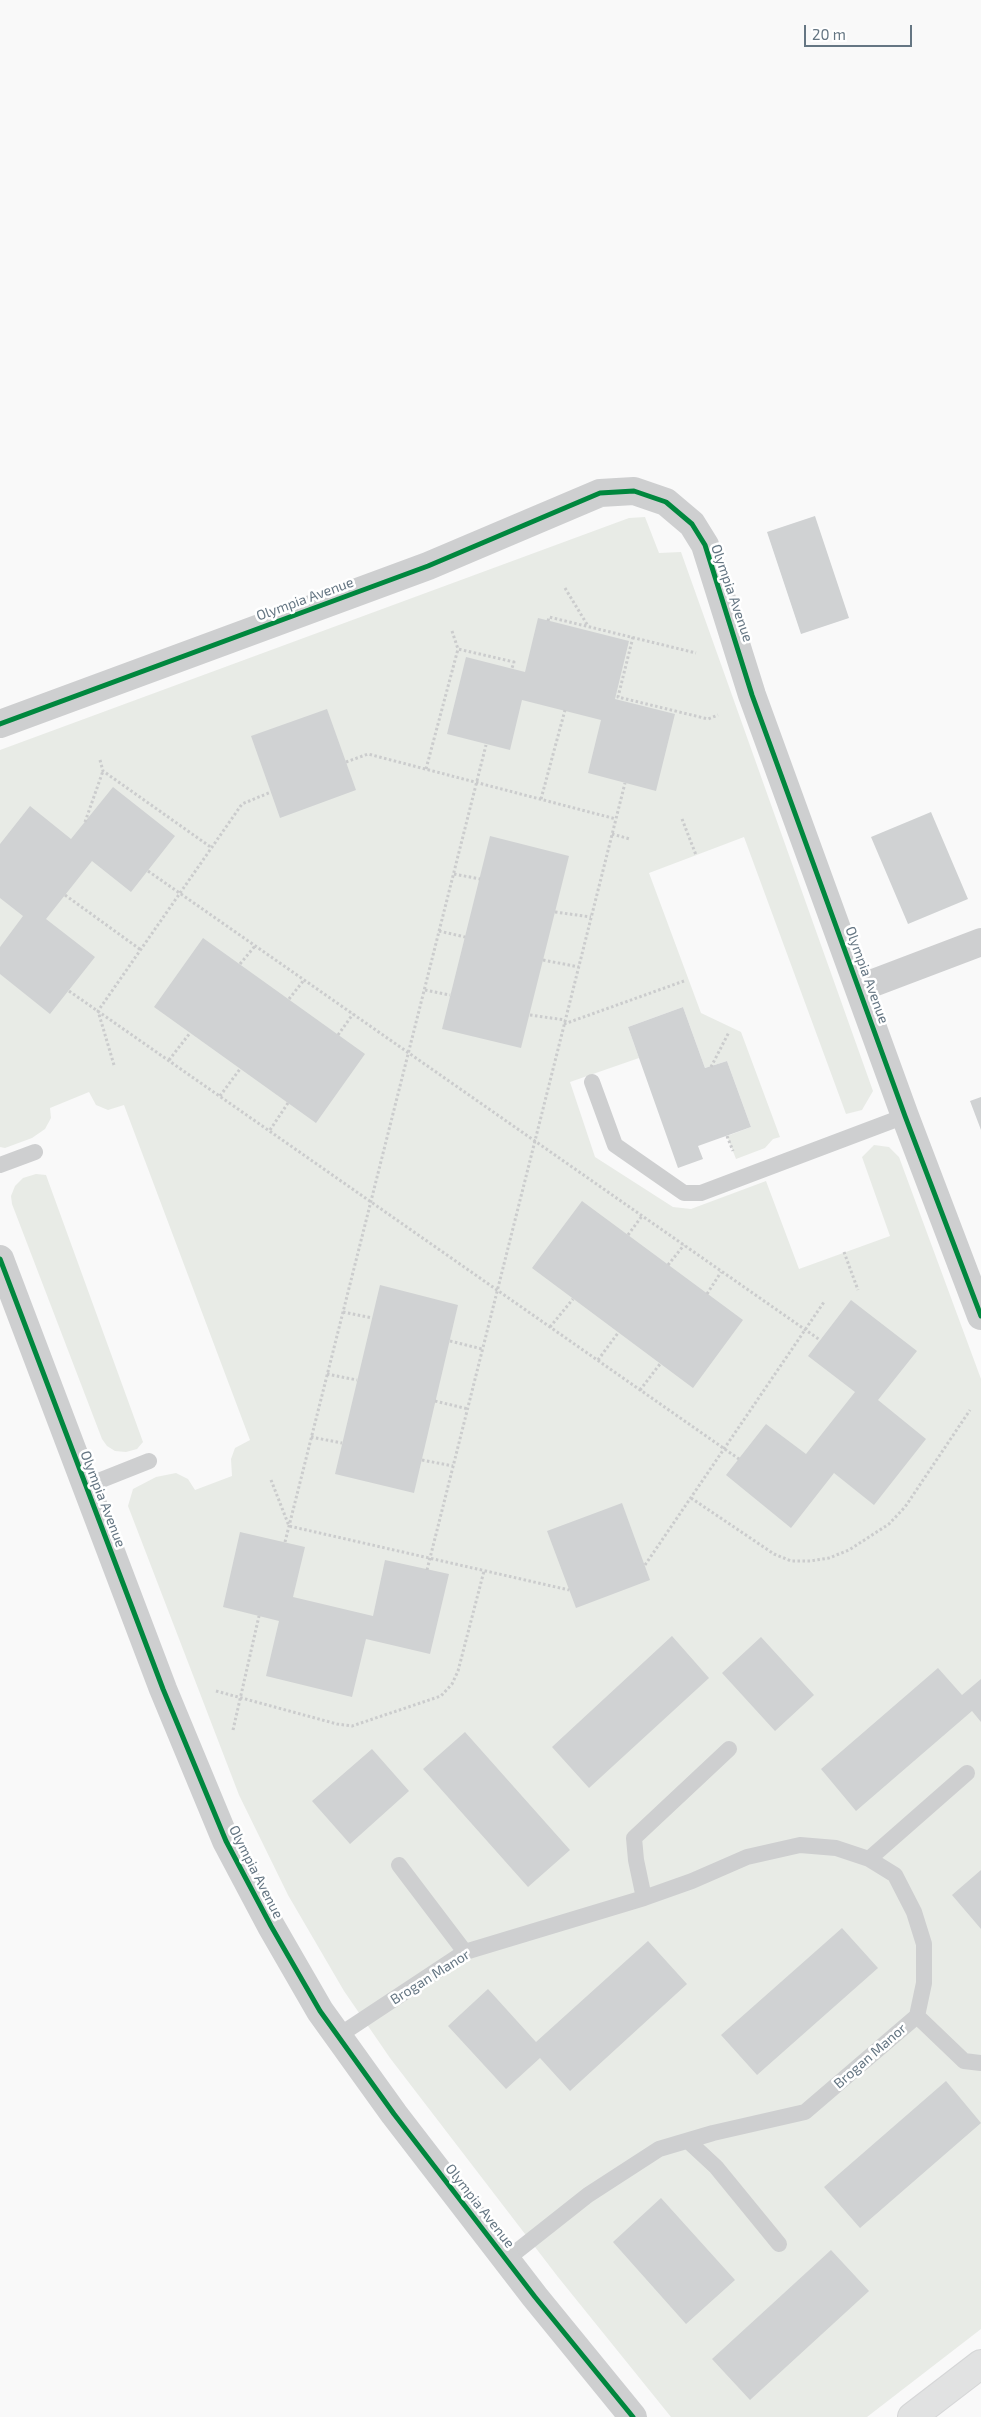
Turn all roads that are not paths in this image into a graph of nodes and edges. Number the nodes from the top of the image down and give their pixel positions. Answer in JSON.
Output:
{"nodes":[{"id":1,"x":0,"y":724,"type":"edge"},
{"id":2,"x":981,"y":942,"type":"edge"},
{"id":3,"x":860,"y":988,"type":"junction"},
{"id":4,"x":592,"y":1082,"type":"dead end"},
{"id":5,"x":905,"y":1116,"type":"junction"},
{"id":6,"x":35,"y":1152,"type":"dead end"},
{"id":7,"x":0,"y":1165,"type":"edge"},
{"id":8,"x":0,"y":1259,"type":"edge"},
{"id":9,"x":981,"y":1316,"type":"edge"},
{"id":10,"x":149,"y":1461,"type":"dead end"},
{"id":11,"x":86,"y":1486,"type":"junction"},
{"id":12,"x":729,"y":1749,"type":"dead end"},
{"id":13,"x":967,"y":1773,"type":"dead end"},
{"id":14,"x":869,"y":1859,"type":"junction"},
{"id":15,"x":399,"y":1865,"type":"dead end"},
{"id":16,"x":644,"y":1898,"type":"junction"},
{"id":17,"x":465,"y":1952,"type":"junction"},
{"id":18,"x":917,"y":2016,"type":"junction"},
{"id":19,"x":338,"y":2036,"type":"junction"},
{"id":20,"x":981,"y":2063,"type":"edge"},
{"id":21,"x":688,"y":2141,"type":"junction"},
{"id":22,"x":779,"y":2244,"type":"dead end"},
{"id":23,"x":507,"y":2259,"type":"junction"},
{"id":24,"x":981,"y":2364,"type":"edge"},
{"id":25,"x":633,"y":2417,"type":"edge"},
{"id":26,"x":912,"y":2417,"type":"edge"}],
"edges":[{"from":1,"to":3,"type":"street","name":"Olympia Avenue"},
{"from":2,"to":3,"type":"street"},
{"from":3,"to":5,"type":"street","name":"Olympia Avenue"},
{"from":4,"to":5,"type":"lane"},
{"from":5,"to":9,"type":"street","name":"Olympia Avenue"},
{"from":6,"to":7,"type":"lane"},
{"from":8,"to":11,"type":"street","name":"Olympia Avenue"},
{"from":10,"to":11,"type":"lane"},
{"from":11,"to":19,"type":"street","name":"Olympia Avenue"},
{"from":12,"to":16,"type":"lane"},
{"from":13,"to":14,"type":"lane"},
{"from":14,"to":16,"type":"lane","name":"Brogan Manor"},
{"from":14,"to":18,"type":"lane","name":"Brogan Manor"},
{"from":15,"to":17,"type":"lane"},
{"from":16,"to":17,"type":"lane","name":"Brogan Manor"},
{"from":17,"to":19,"type":"lane","name":"Brogan Manor"},
{"from":18,"to":20,"type":"lane"},
{"from":18,"to":21,"type":"lane","name":"Brogan Manor"},
{"from":19,"to":23,"type":"street","name":"Olympia Avenue"},
{"from":21,"to":22,"type":"lane"},
{"from":21,"to":23,"type":"lane","name":"Brogan Manor"},
{"from":23,"to":25,"type":"street","name":"Olympia Avenue"},
{"from":24,"to":26,"type":"main road"}]}
